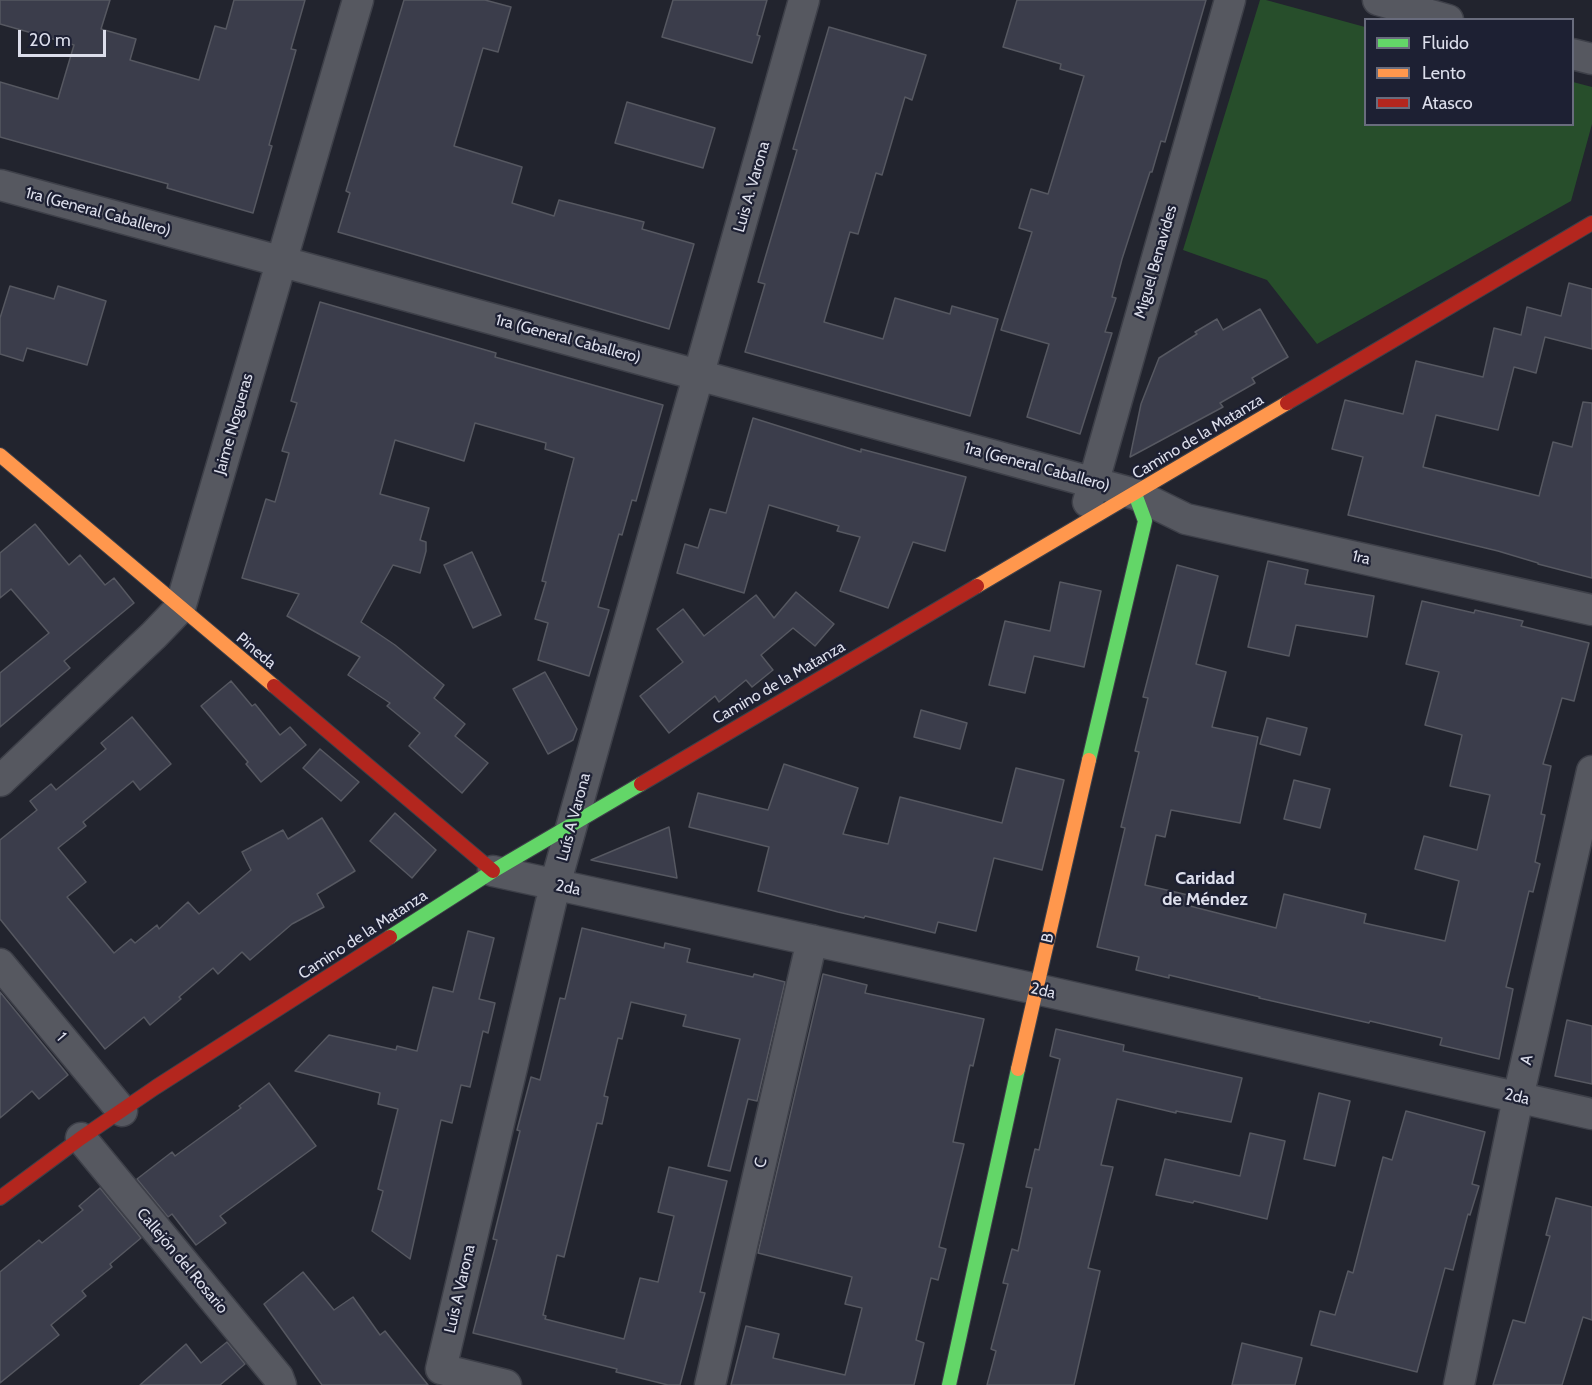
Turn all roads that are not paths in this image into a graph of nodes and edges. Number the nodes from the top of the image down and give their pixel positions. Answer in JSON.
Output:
{"nodes":[{"id":1,"x":358,"y":0,"type":"edge"},
{"id":2,"x":804,"y":0,"type":"edge"},
{"id":3,"x":1230,"y":0,"type":"edge"},
{"id":4,"x":1378,"y":0,"type":"edge"},
{"id":5,"x":1441,"y":18,"type":"edge"},
{"id":6,"x":1574,"y":54,"type":"edge"},
{"id":7,"x":1592,"y":59,"type":"edge"},
{"id":8,"x":0,"y":185,"type":"edge"},
{"id":9,"x":1592,"y":223,"type":"edge"},
{"id":10,"x":282,"y":262,"type":"junction"},
{"id":11,"x":699,"y":374,"type":"junction"},
{"id":12,"x":0,"y":455,"type":"edge"},
{"id":13,"x":1094,"y":482,"type":"junction"},
{"id":14,"x":1135,"y":494,"type":"junction"},
{"id":15,"x":1082,"y":524,"type":"junction"},
{"id":16,"x":180,"y":608,"type":"junction"},
{"id":17,"x":1592,"y":610,"type":"edge"},
{"id":18,"x":1592,"y":771,"type":"edge"},
{"id":19,"x":0,"y":781,"type":"edge"},
{"id":20,"x":571,"y":825,"type":"junction"},
{"id":21,"x":493,"y":872,"type":"junction"},
{"id":22,"x":555,"y":885,"type":"junction"},
{"id":23,"x":812,"y":940,"type":"junction"},
{"id":24,"x":0,"y":964,"type":"edge"},
{"id":25,"x":1036,"y":989,"type":"junction"},
{"id":26,"x":1518,"y":1098,"type":"junction"},
{"id":27,"x":122,"y":1110,"type":"junction"},
{"id":28,"x":1592,"y":1114,"type":"edge"},
{"id":29,"x":81,"y":1138,"type":"junction"},
{"id":30,"x":0,"y":1198,"type":"edge"},
{"id":31,"x":277,"y":1382,"type":"edge"},
{"id":32,"x":506,"y":1385,"type":"edge"},
{"id":33,"x":710,"y":1385,"type":"edge"},
{"id":34,"x":950,"y":1385,"type":"edge"},
{"id":35,"x":1459,"y":1385,"type":"edge"}],
"edges":[{"from":1,"to":10,"type":"street","name":"Jaime Nogueras"},
{"from":2,"to":11,"type":"street","name":"Luis A. Varona"},
{"from":3,"to":13,"type":"street","name":"Miguel Benavides"},
{"from":4,"to":5,"type":"street"},
{"from":6,"to":7,"type":"street"},
{"from":8,"to":10,"type":"street","name":"1ra (General Caballero)"},
{"from":9,"to":14,"type":"main road","name":"Camino de la Matanza"},
{"from":10,"to":11,"type":"street","name":"1ra (General Caballero)"},
{"from":10,"to":16,"type":"street","name":"Jaime Nogueras"},
{"from":11,"to":13,"type":"street","name":"1ra (General Caballero)"},
{"from":11,"to":20,"type":"street","name":"Luís A Varona"},
{"from":12,"to":16,"type":"main road","name":"Pineda"},
{"from":13,"to":14,"type":"street","name":"1ra (General Caballero)"},
{"from":13,"to":15,"type":"street","name":"Miguel Benavides"},
{"from":14,"to":15,"type":"main road","name":"Camino de la Matanza"},
{"from":14,"to":17,"type":"street","name":"1ra"},
{"from":14,"to":25,"type":"main road","name":"B"},
{"from":15,"to":20,"type":"main road","name":"Camino de la Matanza"},
{"from":16,"to":19,"type":"street","name":"Jaime Nogueras"},
{"from":16,"to":21,"type":"main road","name":"Pineda"},
{"from":18,"to":26,"type":"street","name":"A"},
{"from":20,"to":21,"type":"main road","name":"Camino de la Matanza"},
{"from":20,"to":22,"type":"street","name":"Luís A Varona"},
{"from":21,"to":22,"type":"street","name":"2da"},
{"from":21,"to":27,"type":"main road","name":"Camino de la Matanza"},
{"from":22,"to":23,"type":"street","name":"2da"},
{"from":22,"to":32,"type":"street","name":"Luís A Varona"},
{"from":23,"to":25,"type":"street","name":"2da"},
{"from":23,"to":33,"type":"street","name":"C"},
{"from":24,"to":27,"type":"street","name":"1"},
{"from":25,"to":26,"type":"street","name":"2da"},
{"from":25,"to":34,"type":"main road","name":"B"},
{"from":26,"to":28,"type":"street","name":"2da"},
{"from":26,"to":35,"type":"street","name":"A"},
{"from":27,"to":29,"type":"main road","name":"Camino de la Matanza"},
{"from":29,"to":30,"type":"main road","name":"Camino de la Matanza"},
{"from":29,"to":31,"type":"street","name":"Callejón del Rosario"}]}
